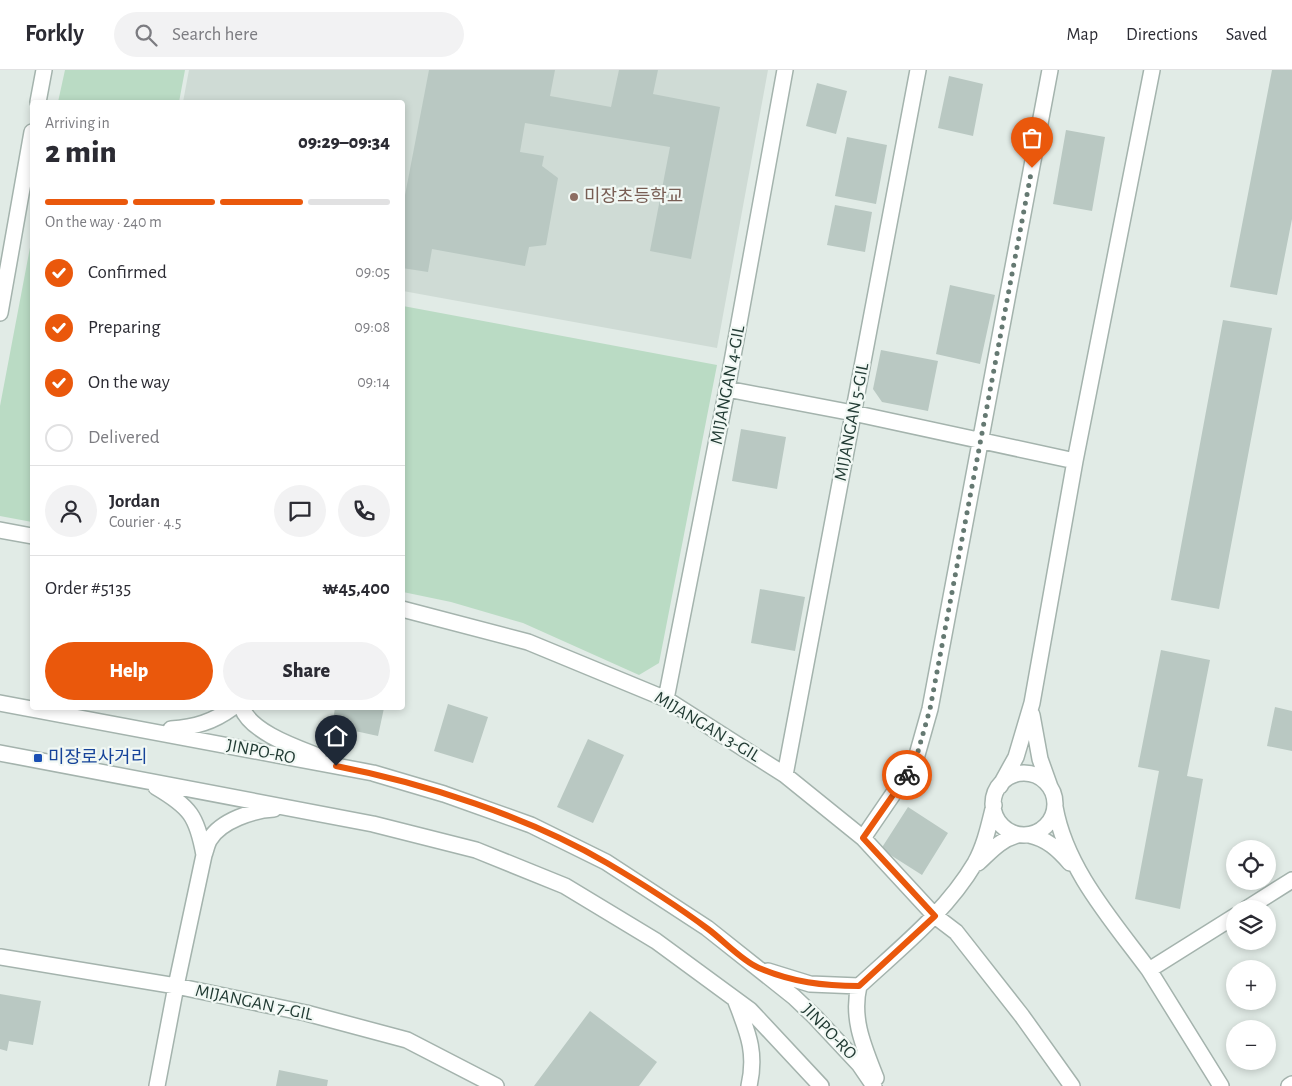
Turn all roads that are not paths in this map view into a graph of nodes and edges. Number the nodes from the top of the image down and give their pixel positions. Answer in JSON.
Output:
{"nodes":[{"id":1,"x":44,"y":70,"type":"edge"},
{"id":2,"x":785,"y":70,"type":"edge"},
{"id":3,"x":918,"y":70,"type":"edge"},
{"id":4,"x":1050,"y":70,"type":"edge"},
{"id":5,"x":1152,"y":70,"type":"edge"},
{"id":6,"x":38,"y":100,"type":"edge"},
{"id":7,"x":30,"y":143,"type":"edge"},
{"id":8,"x":0,"y":313,"type":"edge"},
{"id":9,"x":727,"y":389,"type":"junction"},
{"id":10,"x":853,"y":413,"type":"junction"},
{"id":11,"x":980,"y":440,"type":"junction"},
{"id":12,"x":1075,"y":461,"type":"junction"},
{"id":13,"x":0,"y":530,"type":"edge"},
{"id":14,"x":30,"y":536,"type":"edge"},
{"id":15,"x":405,"y":610,"type":"edge"},
{"id":16,"x":666,"y":699,"type":"junction"},
{"id":17,"x":0,"y":703,"type":"edge"},
{"id":18,"x":1032,"y":703,"type":"junction"},
{"id":19,"x":30,"y":708,"type":"edge"},
{"id":20,"x":38,"y":710,"type":"edge"},
{"id":21,"x":229,"y":710,"type":"edge"},
{"id":22,"x":243,"y":710,"type":"edge"},
{"id":23,"x":153,"y":731,"type":"junction"},
{"id":24,"x":0,"y":753,"type":"edge"},
{"id":25,"x":354,"y":770,"type":"junction"},
{"id":26,"x":786,"y":775,"type":"junction"},
{"id":27,"x":146,"y":781,"type":"junction"},
{"id":28,"x":1000,"y":786,"type":"junction"},
{"id":29,"x":1050,"y":787,"type":"junction"},
{"id":30,"x":994,"y":805,"type":"junction"},
{"id":31,"x":1055,"y":807,"type":"junction"},
{"id":32,"x":289,"y":808,"type":"junction"},
{"id":33,"x":1023,"y":835,"type":"junction"},
{"id":34,"x":863,"y":838,"type":"junction"},
{"id":35,"x":204,"y":855,"type":"junction"},
{"id":36,"x":1081,"y":875,"type":"junction"},
{"id":37,"x":1292,"y":880,"type":"edge"},
{"id":38,"x":962,"y":881,"type":"junction"},
{"id":39,"x":1260,"y":900,"type":"edge"},
{"id":40,"x":935,"y":916,"type":"junction"},
{"id":41,"x":1226,"y":922,"type":"edge"},
{"id":42,"x":0,"y":957,"type":"edge"},
{"id":43,"x":757,"y":967,"type":"junction"},
{"id":44,"x":1148,"y":970,"type":"junction"},
{"id":45,"x":176,"y":986,"type":"junction"},
{"id":46,"x":859,"y":986,"type":"junction"},
{"id":47,"x":735,"y":999,"type":"junction"},
{"id":48,"x":158,"y":1086,"type":"edge"},
{"id":49,"x":496,"y":1086,"type":"edge"},
{"id":50,"x":749,"y":1086,"type":"edge"},
{"id":51,"x":821,"y":1086,"type":"edge"},
{"id":52,"x":874,"y":1086,"type":"edge"},
{"id":53,"x":880,"y":1086,"type":"edge"},
{"id":54,"x":1072,"y":1086,"type":"edge"},
{"id":55,"x":1221,"y":1086,"type":"edge"}],
"edges":[{"from":1,"to":6,"type":"street"},
{"from":2,"to":9,"type":"street","name":"MIJANGAN 4-GIL"},
{"from":3,"to":10,"type":"street","name":"MIJANGAN 5-GIL"},
{"from":4,"to":11,"type":"street"},
{"from":5,"to":12,"type":"street"},
{"from":7,"to":8,"type":"street"},
{"from":9,"to":10,"type":"street"},
{"from":9,"to":16,"type":"street","name":"MIJANGAN 4-GIL"},
{"from":10,"to":11,"type":"street"},
{"from":10,"to":26,"type":"street","name":"MIJANGAN 5-GIL"},
{"from":11,"to":12,"type":"street"},
{"from":11,"to":34,"type":"street"},
{"from":12,"to":18,"type":"street"},
{"from":13,"to":14,"type":"street"},
{"from":15,"to":16,"type":"street","name":"MIJANGAN 3-GIL"},
{"from":16,"to":26,"type":"street","name":"MIJANGAN 3-GIL"},
{"from":17,"to":19,"type":"street","name":"JINPO-RO"},
{"from":18,"to":28,"type":"street"},
{"from":18,"to":29,"type":"street"},
{"from":20,"to":23,"type":"street","name":"JINPO-RO"},
{"from":21,"to":23,"type":"street"},
{"from":22,"to":25,"type":"street"},
{"from":23,"to":25,"type":"street","name":"JINPO-RO"},
{"from":24,"to":27,"type":"street"},
{"from":25,"to":43,"type":"street","name":"JINPO-RO"},
{"from":26,"to":34,"type":"street","name":"MIJANGAN 3-GIL"},
{"from":27,"to":32,"type":"street"},
{"from":27,"to":35,"type":"street"},
{"from":28,"to":29,"type":"street"},
{"from":28,"to":30,"type":"street"},
{"from":29,"to":31,"type":"street"},
{"from":30,"to":33,"type":"street"},
{"from":30,"to":38,"type":"street"},
{"from":31,"to":33,"type":"street"},
{"from":31,"to":36,"type":"street"},
{"from":32,"to":35,"type":"street"},
{"from":32,"to":47,"type":"street"},
{"from":33,"to":36,"type":"street"},
{"from":33,"to":38,"type":"street"},
{"from":34,"to":40,"type":"street","name":"MIJANGAN 3-GIL"},
{"from":35,"to":45,"type":"street"},
{"from":36,"to":44,"type":"street"},
{"from":37,"to":39,"type":"street"},
{"from":38,"to":40,"type":"street"},
{"from":40,"to":46,"type":"street"},
{"from":40,"to":54,"type":"street","name":"MIJANGAN 3-GIL"},
{"from":41,"to":44,"type":"street"},
{"from":42,"to":45,"type":"street","name":"MIJANGAN 7-GIL"},
{"from":43,"to":46,"type":"street"},
{"from":43,"to":52,"type":"street","name":"JINPO-RO"},
{"from":44,"to":55,"type":"street"},
{"from":45,"to":48,"type":"street"},
{"from":45,"to":49,"type":"street","name":"MIJANGAN 7-GIL"},
{"from":46,"to":53,"type":"street"},
{"from":47,"to":50,"type":"street"},
{"from":47,"to":51,"type":"street"}]}
